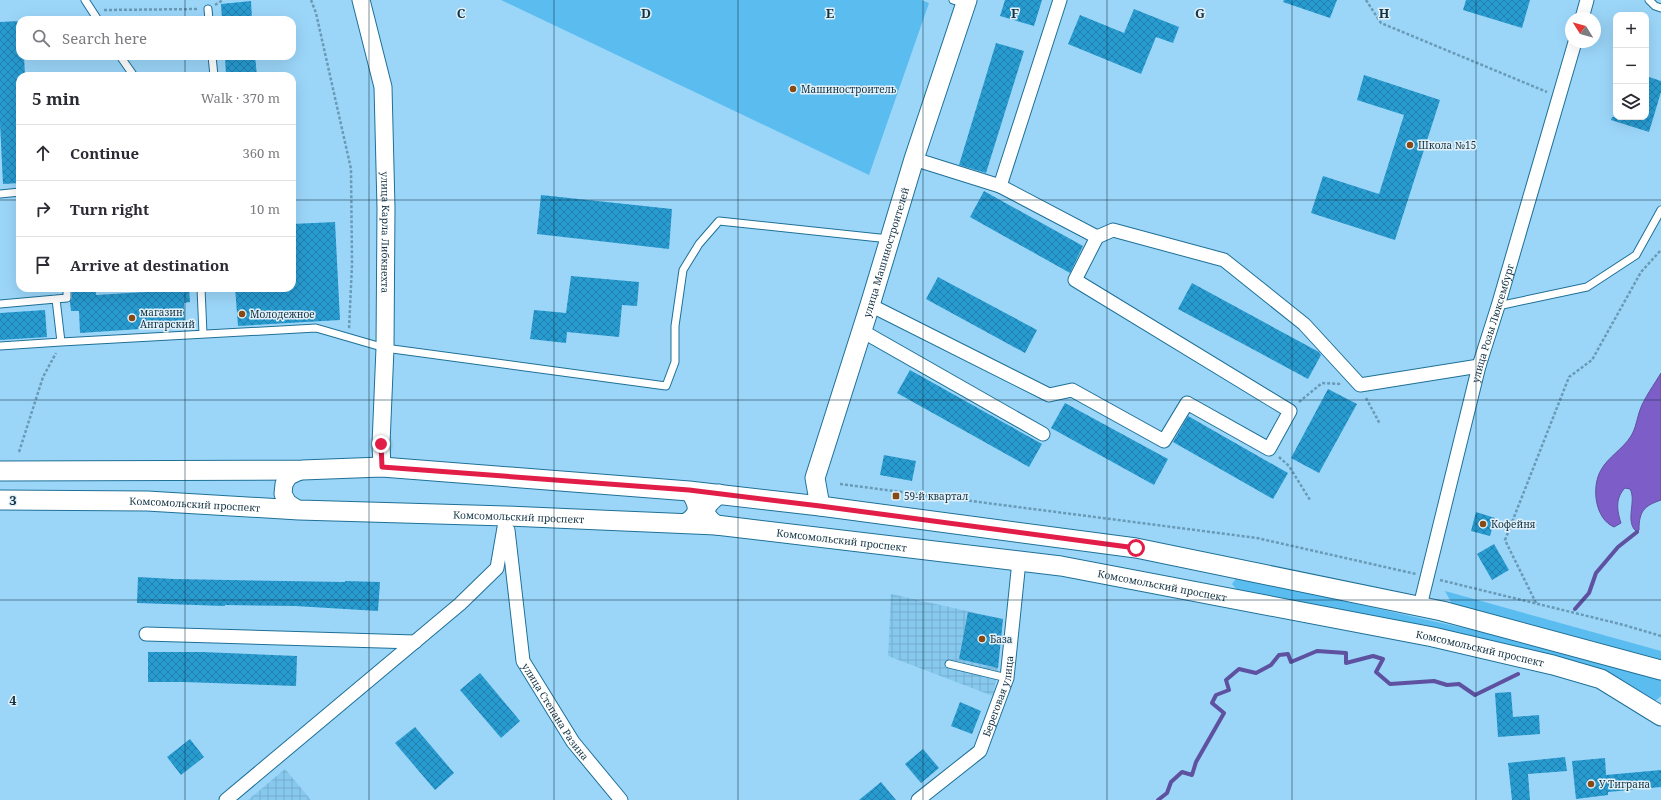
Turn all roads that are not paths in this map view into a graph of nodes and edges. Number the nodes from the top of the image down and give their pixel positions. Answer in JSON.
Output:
{"nodes":[{"id":1,"x":85,"y":0,"type":"edge"},
{"id":2,"x":361,"y":0,"type":"edge"},
{"id":3,"x":1060,"y":0,"type":"edge"},
{"id":4,"x":1587,"y":0,"type":"edge"},
{"id":5,"x":1649,"y":0,"type":"edge"},
{"id":6,"x":962,"y":1,"type":"edge"},
{"id":7,"x":1661,"y":8,"type":"edge"},
{"id":8,"x":208,"y":9,"type":"road end"},
{"id":9,"x":1584,"y":12,"type":"edge"},
{"id":10,"x":96,"y":16,"type":"edge"},
{"id":11,"x":209,"y":16,"type":"edge"},
{"id":12,"x":1572,"y":48,"type":"edge"},
{"id":13,"x":123,"y":60,"type":"edge"},
{"id":14,"x":212,"y":60,"type":"edge"},
{"id":15,"x":131,"y":72,"type":"edge"},
{"id":16,"x":214,"y":72,"type":"edge"},
{"id":17,"x":914,"y":160,"type":"junction"},
{"id":18,"x":1000,"y":186,"type":"junction"},
{"id":19,"x":16,"y":192,"type":"edge"},
{"id":20,"x":0,"y":194,"type":"edge"},
{"id":21,"x":1661,"y":210,"type":"edge"},
{"id":22,"x":1097,"y":237,"type":"junction"},
{"id":23,"x":890,"y":239,"type":"junction"},
{"id":24,"x":67,"y":292,"type":"edge"},
{"id":25,"x":202,"y":292,"type":"edge"},
{"id":26,"x":56,"y":299,"type":"junction"},
{"id":27,"x":0,"y":304,"type":"edge"},
{"id":28,"x":870,"y":305,"type":"junction"},
{"id":29,"x":1498,"y":306,"type":"junction"},
{"id":30,"x":862,"y":331,"type":"junction"},
{"id":31,"x":203,"y":334,"type":"junction"},
{"id":32,"x":61,"y":342,"type":"junction"},
{"id":33,"x":0,"y":346,"type":"edge"},
{"id":34,"x":385,"y":348,"type":"junction"},
{"id":35,"x":1479,"y":366,"type":"junction"},
{"id":36,"x":1043,"y":434,"type":"dead end"},
{"id":37,"x":382,"y":467,"type":"junction"},
{"id":38,"x":302,"y":470,"type":"junction"},
{"id":39,"x":0,"y":471,"type":"edge"},
{"id":40,"x":689,"y":490,"type":"junction"},
{"id":41,"x":719,"y":494,"type":"junction"},
{"id":42,"x":0,"y":500,"type":"edge"},
{"id":43,"x":820,"y":506,"type":"junction"},
{"id":44,"x":299,"y":510,"type":"junction"},
{"id":45,"x":506,"y":516,"type":"junction"},
{"id":46,"x":683,"y":524,"type":"junction"},
{"id":47,"x":716,"y":525,"type":"junction"},
{"id":48,"x":1019,"y":562,"type":"junction"},
{"id":49,"x":1220,"y":565,"type":"junction"},
{"id":50,"x":1214,"y":596,"type":"junction"},
{"id":51,"x":1420,"y":606,"type":"junction"},
{"id":52,"x":146,"y":634,"type":"dead end"},
{"id":53,"x":415,"y":642,"type":"junction"},
{"id":54,"x":949,"y":664,"type":"dead end"},
{"id":55,"x":1661,"y":670,"type":"edge"},
{"id":56,"x":1007,"y":678,"type":"junction"},
{"id":57,"x":1661,"y":716,"type":"edge"},
{"id":58,"x":226,"y":800,"type":"edge"},
{"id":59,"x":621,"y":800,"type":"edge"},
{"id":60,"x":918,"y":800,"type":"edge"}],
"edges":[{"from":1,"to":10,"type":"lane"},
{"from":2,"to":34,"type":"street","name":"улица Карла Либкнехта"},
{"from":3,"to":18,"type":"street"},
{"from":4,"to":9,"type":"street"},
{"from":5,"to":7,"type":"lane"},
{"from":6,"to":17,"type":"main road","name":"улица Машиностроителей"},
{"from":8,"to":11,"type":"lane"},
{"from":12,"to":29,"type":"street","name":"улица Розы Люксембург"},
{"from":13,"to":15,"type":"lane"},
{"from":14,"to":16,"type":"lane"},
{"from":17,"to":18,"type":"street"},
{"from":17,"to":23,"type":"main road","name":"улица Машиностроителей"},
{"from":18,"to":22,"type":"street"},
{"from":19,"to":20,"type":"lane"},
{"from":21,"to":29,"type":"lane"},
{"from":22,"to":28,"type":"street"},
{"from":22,"to":35,"type":"street"},
{"from":23,"to":28,"type":"main road","name":"улица Машиностроителей"},
{"from":23,"to":34,"type":"lane"},
{"from":24,"to":26,"type":"lane"},
{"from":25,"to":31,"type":"lane"},
{"from":26,"to":27,"type":"lane"},
{"from":26,"to":32,"type":"lane"},
{"from":28,"to":30,"type":"main road","name":"улица Машиностроителей"},
{"from":29,"to":35,"type":"street","name":"улица Розы Люксембург"},
{"from":30,"to":36,"type":"street"},
{"from":30,"to":43,"type":"main road","name":"улица Машиностроителей"},
{"from":31,"to":32,"type":"lane"},
{"from":31,"to":34,"type":"lane"},
{"from":32,"to":33,"type":"lane"},
{"from":34,"to":37,"type":"street","name":"улица Карла Либкнехта"},
{"from":35,"to":51,"type":"street","name":"улица Розы Люксембург"},
{"from":37,"to":38,"type":"main road"},
{"from":37,"to":40,"type":"main road"},
{"from":38,"to":39,"type":"main road"},
{"from":38,"to":44,"type":"street"},
{"from":40,"to":41,"type":"main road"},
{"from":40,"to":46,"type":"street"},
{"from":41,"to":43,"type":"main road"},
{"from":41,"to":47,"type":"main road"},
{"from":42,"to":44,"type":"main road","name":"Комсомольский проспект"},
{"from":43,"to":49,"type":"main road"},
{"from":44,"to":45,"type":"main road","name":"Комсомольский проспект"},
{"from":45,"to":46,"type":"main road","name":"Комсомольский проспект"},
{"from":45,"to":53,"type":"street"},
{"from":45,"to":59,"type":"street","name":"улица Степана Разина"},
{"from":46,"to":47,"type":"main road","name":"Комсомольский проспект"},
{"from":47,"to":48,"type":"main road","name":"Комсомольский проспект"},
{"from":48,"to":50,"type":"main road","name":"Комсомольский проспект"},
{"from":48,"to":56,"type":"street","name":"Береговая улица"},
{"from":49,"to":50,"type":"main road"},
{"from":49,"to":51,"type":"main road"},
{"from":50,"to":57,"type":"main road","name":"Комсомольский проспект"},
{"from":51,"to":55,"type":"main road"},
{"from":52,"to":53,"type":"street"},
{"from":53,"to":58,"type":"street"},
{"from":54,"to":56,"type":"lane"},
{"from":56,"to":60,"type":"street","name":"Береговая улица"}]}
